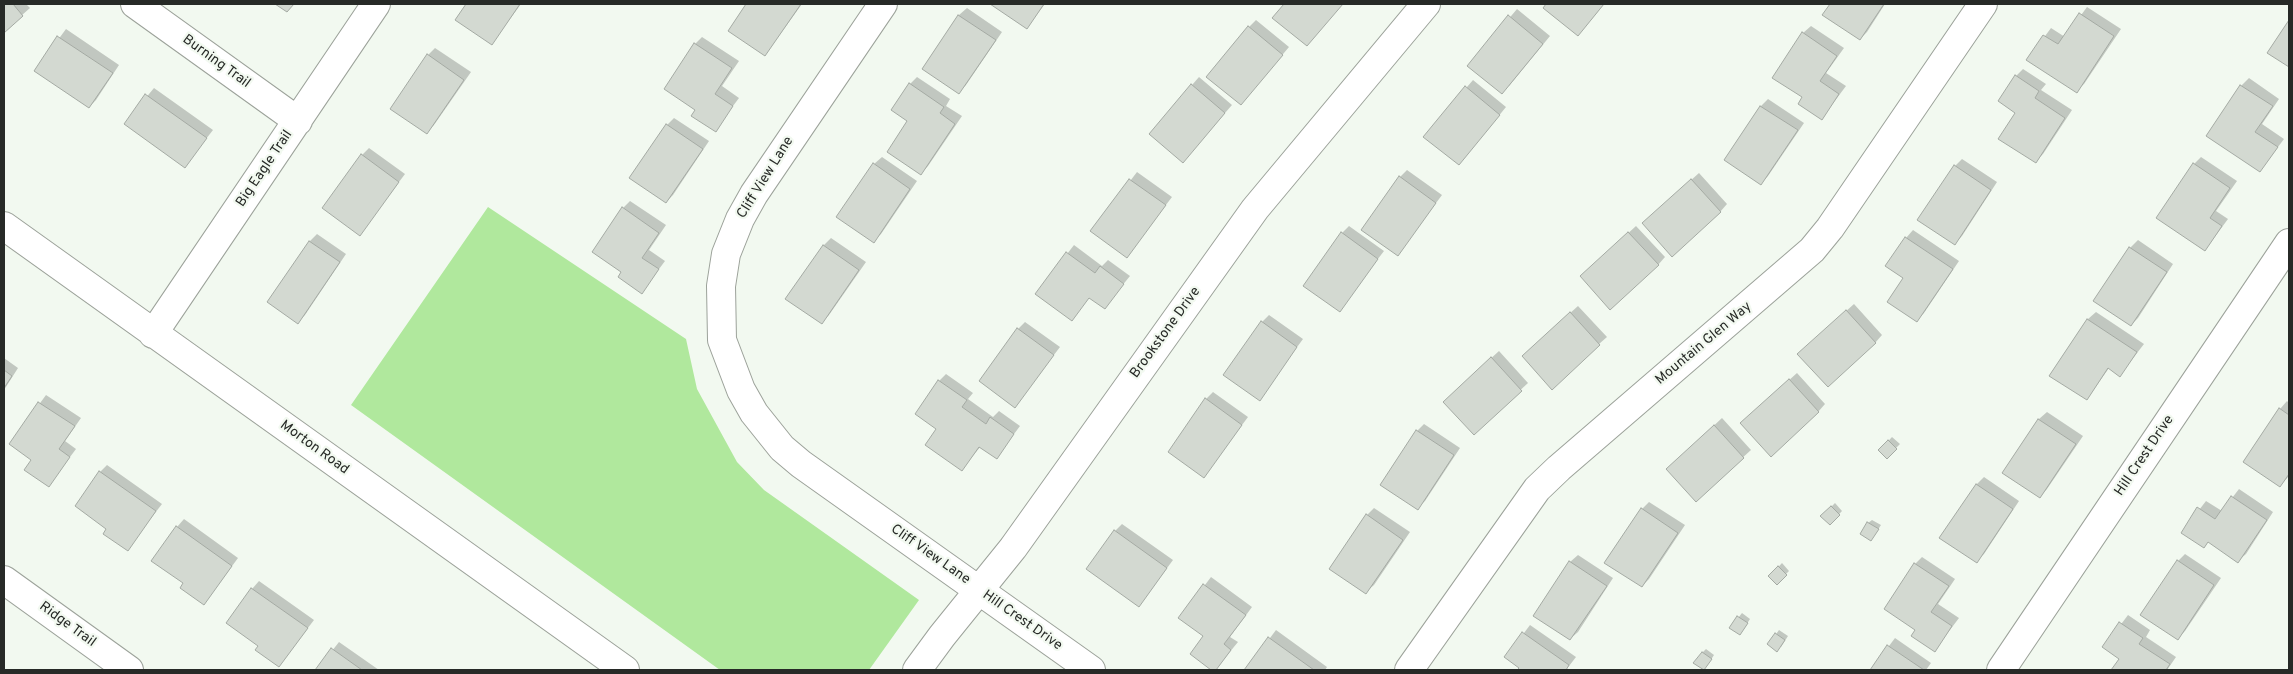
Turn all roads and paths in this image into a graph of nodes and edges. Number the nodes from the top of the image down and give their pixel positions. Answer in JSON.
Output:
{"nodes":[{"id":1,"x":135,"y":4,"type":"edge"},
{"id":2,"x":376,"y":4,"type":"edge"},
{"id":3,"x":883,"y":4,"type":"edge"},
{"id":4,"x":1426,"y":4,"type":"edge"},
{"id":5,"x":1983,"y":4,"type":"edge"},
{"id":6,"x":298,"y":121,"type":"junction"},
{"id":7,"x":4,"y":226,"type":"edge"},
{"id":8,"x":2289,"y":243,"type":"edge"},
{"id":9,"x":153,"y":334,"type":"junction"},
{"id":10,"x":4,"y":580,"type":"edge"},
{"id":11,"x":978,"y":590,"type":"junction"},
{"id":12,"x":130,"y":670,"type":"edge"},
{"id":13,"x":625,"y":670,"type":"edge"},
{"id":14,"x":917,"y":670,"type":"edge"},
{"id":15,"x":1091,"y":670,"type":"edge"},
{"id":16,"x":1409,"y":670,"type":"edge"},
{"id":17,"x":2001,"y":670,"type":"edge"}],
"edges":[{"from":1,"to":6,"type":"street","name":"Burning Trail"},
{"from":2,"to":6,"type":"street","name":"Big Eagle Trail"},
{"from":3,"to":11,"type":"street","name":"Cliff View Lane"},
{"from":4,"to":11,"type":"street","name":"Brookstone Drive"},
{"from":5,"to":16,"type":"street","name":"Mountain Glen Way"},
{"from":6,"to":9,"type":"street","name":"Big Eagle Trail"},
{"from":7,"to":9,"type":"street","name":"Morton Road"},
{"from":8,"to":17,"type":"street","name":"Hill Crest Drive"},
{"from":9,"to":13,"type":"street","name":"Morton Road"},
{"from":10,"to":12,"type":"street","name":"Ridge Trail"},
{"from":11,"to":14,"type":"street","name":"Brookstone Drive"},
{"from":11,"to":15,"type":"street","name":"Hill Crest Drive"}]}
